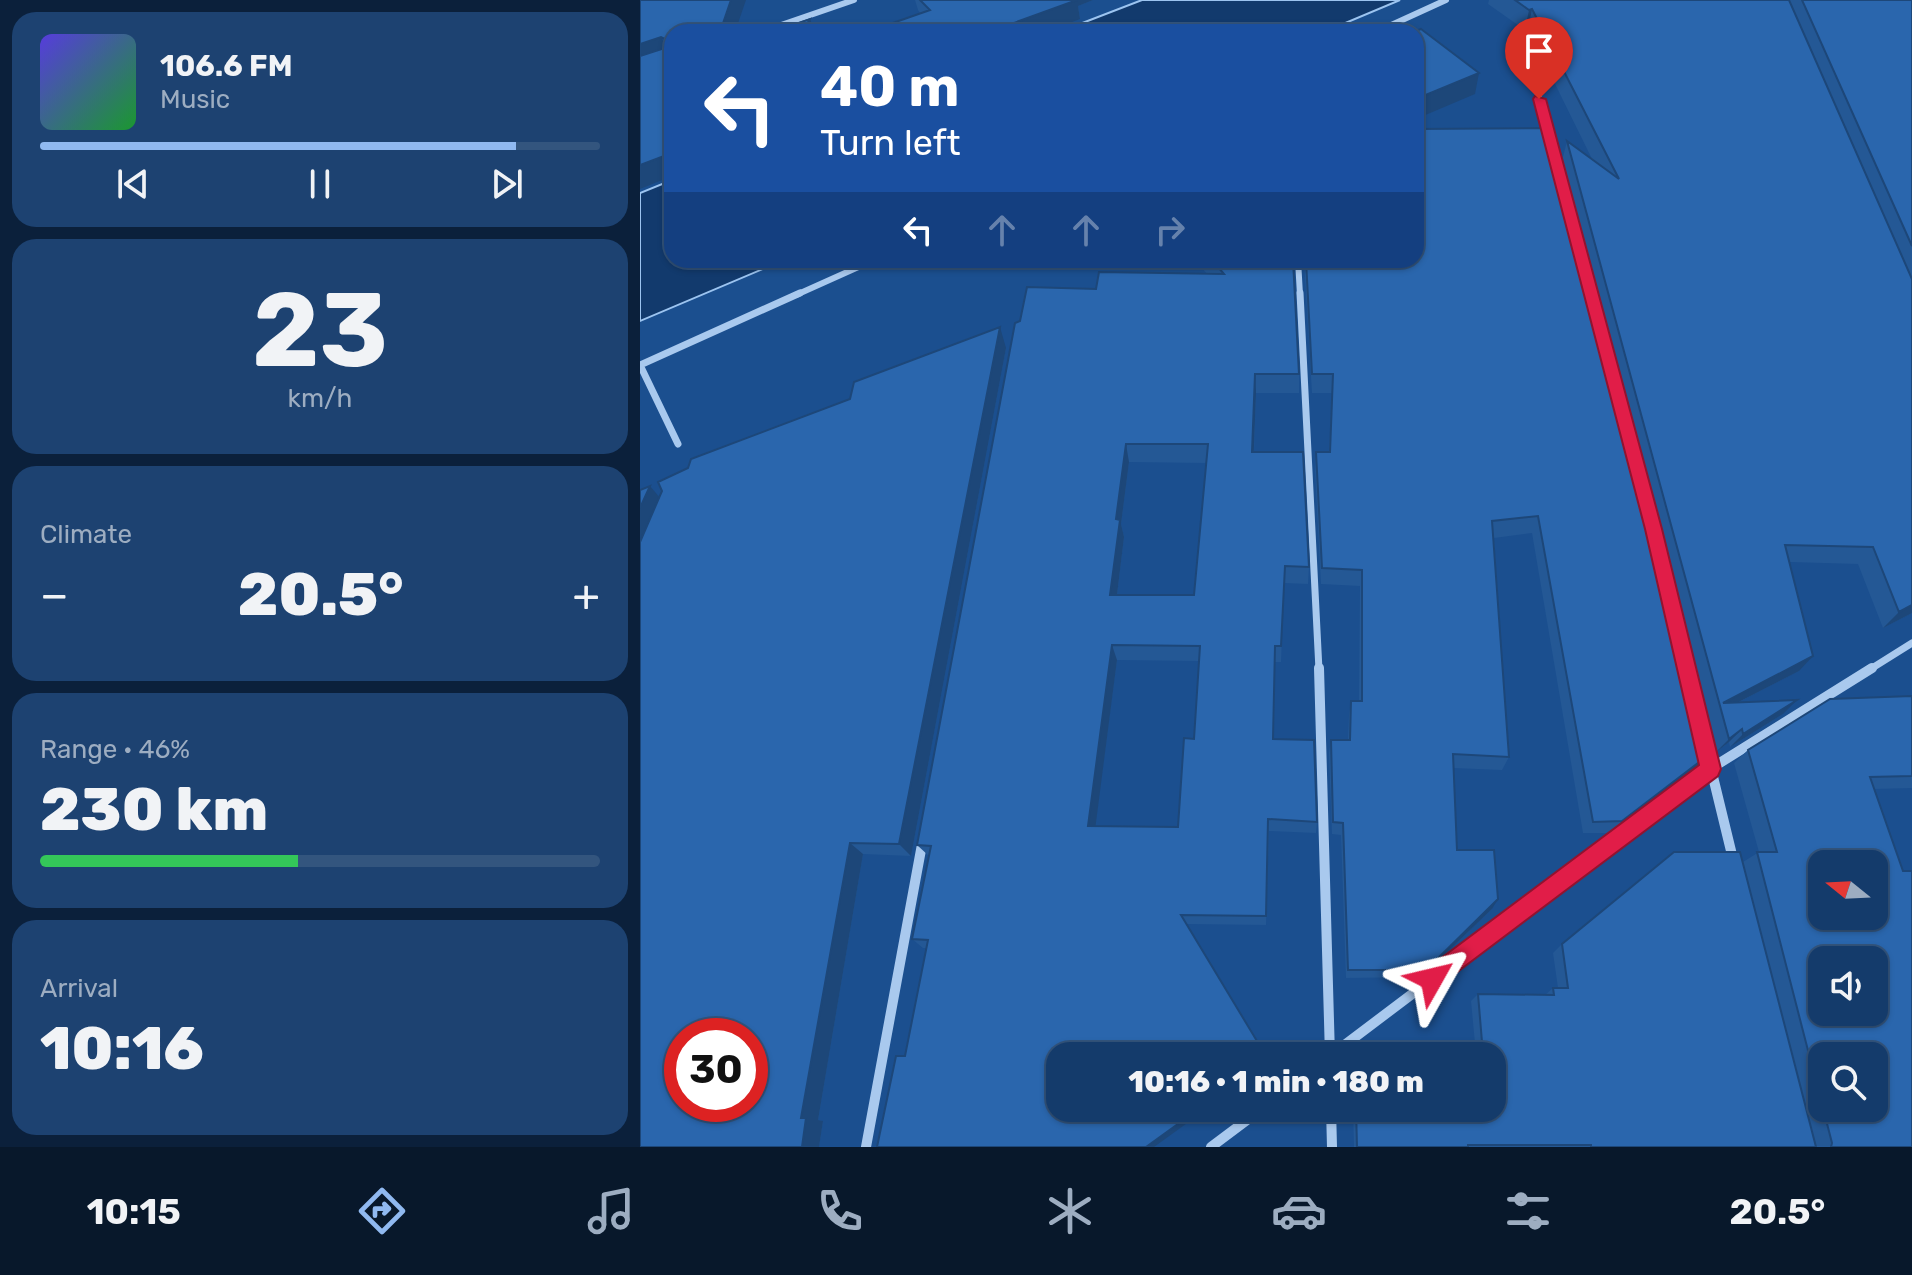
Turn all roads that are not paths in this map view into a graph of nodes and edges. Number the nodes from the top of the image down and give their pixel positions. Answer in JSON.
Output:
{"nodes":[{"id":1,"x":854,"y":0,"type":"edge"},
{"id":2,"x":1446,"y":0,"type":"edge"},
{"id":3,"x":784,"y":24,"type":"edge"},
{"id":4,"x":1394,"y":24,"type":"edge"},
{"id":5,"x":1532,"y":73,"type":"dead end"},
{"id":6,"x":1552,"y":143,"type":"edge"},
{"id":7,"x":856,"y":268,"type":"edge"},
{"id":8,"x":1298,"y":268,"type":"edge"},
{"id":9,"x":640,"y":365,"type":"edge"},
{"id":10,"x":678,"y":444,"type":"dead end"},
{"id":11,"x":1912,"y":643,"type":"edge"},
{"id":12,"x":1703,"y":739,"type":"edge"},
{"id":13,"x":1710,"y":769,"type":"junction"},
{"id":14,"x":926,"y":822,"type":"edge"},
{"id":15,"x":1737,"y":875,"type":"edge"},
{"id":16,"x":1330,"y":1042,"type":"edge"},
{"id":17,"x":1349,"y":1042,"type":"edge"},
{"id":18,"x":1244,"y":1122,"type":"edge"},
{"id":19,"x":1331,"y":1122,"type":"edge"},
{"id":20,"x":866,"y":1147,"type":"edge"},
{"id":21,"x":1211,"y":1147,"type":"edge"},
{"id":22,"x":1332,"y":1147,"type":"edge"}],
"edges":[{"from":1,"to":3,"type":"street"},
{"from":2,"to":4,"type":"street"},
{"from":5,"to":6,"type":"street"},
{"from":7,"to":9,"type":"street"},
{"from":8,"to":16,"type":"street"},
{"from":9,"to":10,"type":"street"},
{"from":11,"to":13,"type":"street"},
{"from":12,"to":13,"type":"street"},
{"from":13,"to":15,"type":"street"},
{"from":13,"to":17,"type":"street"},
{"from":14,"to":20,"type":"street"},
{"from":18,"to":21,"type":"street"},
{"from":19,"to":22,"type":"street"}]}
